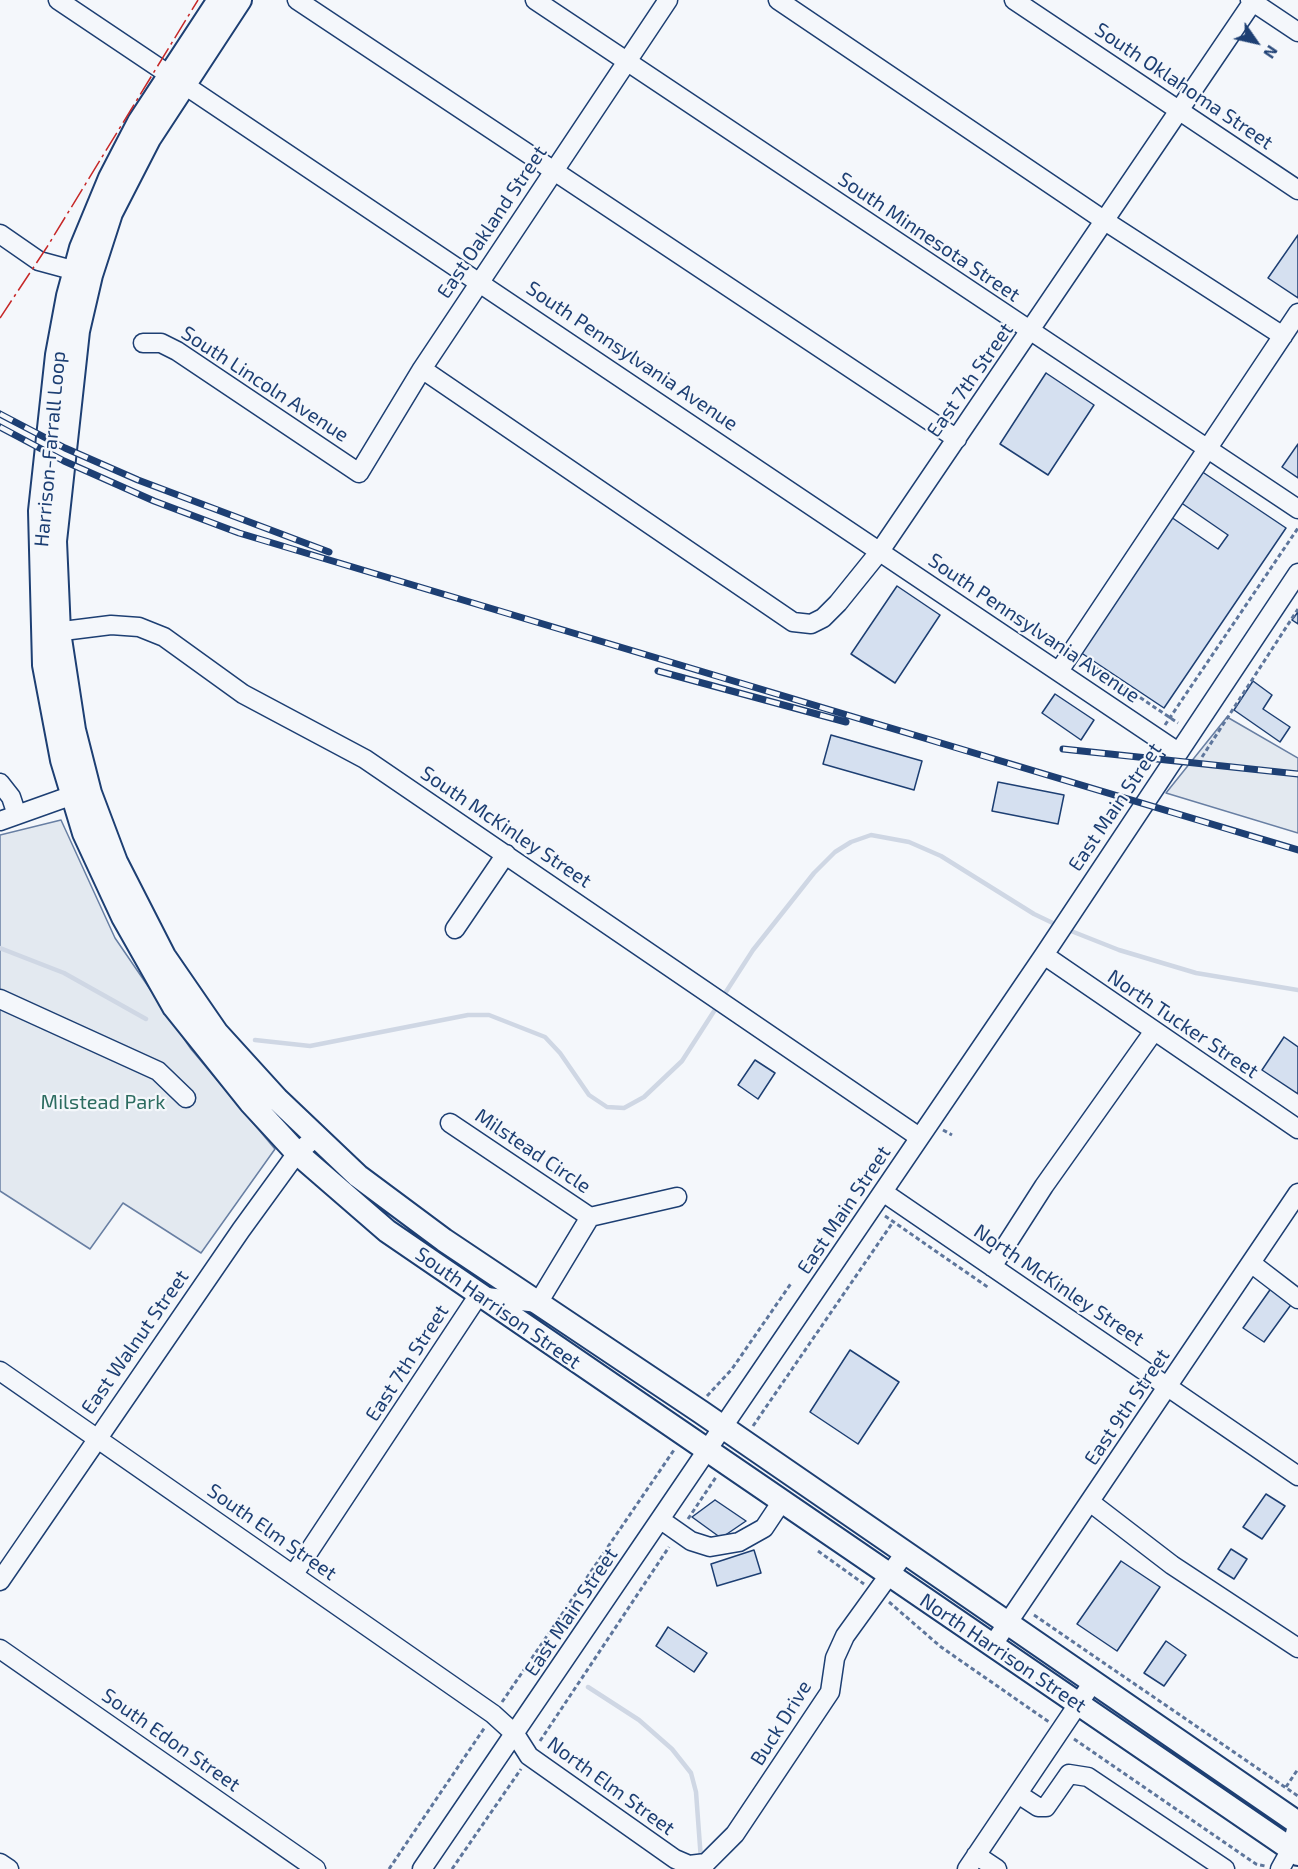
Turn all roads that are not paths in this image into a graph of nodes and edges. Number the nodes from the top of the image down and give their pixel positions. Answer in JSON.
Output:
{"nodes":[{"id":1,"x":58,"y":0,"type":"edge"},
{"id":2,"x":219,"y":0,"type":"edge"},
{"id":3,"x":240,"y":0,"type":"edge"},
{"id":4,"x":297,"y":0,"type":"edge"},
{"id":5,"x":535,"y":0,"type":"edge"},
{"id":6,"x":668,"y":0,"type":"edge"},
{"id":7,"x":778,"y":0,"type":"edge"},
{"id":8,"x":1014,"y":0,"type":"edge"},
{"id":9,"x":1252,"y":1,"type":"edge"},
{"id":10,"x":1298,"y":32,"type":"edge"},
{"id":11,"x":627,"y":61,"type":"junction"},
{"id":12,"x":176,"y":80,"type":"junction"},
{"id":13,"x":1180,"y":110,"type":"junction"},
{"id":14,"x":554,"y":171,"type":"junction"},
{"id":15,"x":1298,"y":190,"type":"edge"},
{"id":16,"x":1106,"y":221,"type":"junction"},
{"id":17,"x":0,"y":234,"type":"edge"},
{"id":18,"x":83,"y":273,"type":"junction"},
{"id":19,"x":480,"y":281,"type":"junction"},
{"id":20,"x":1298,"y":313,"type":"edge"},
{"id":21,"x":1030,"y":332,"type":"junction"},
{"id":22,"x":1283,"y":336,"type":"junction"},
{"id":23,"x":143,"y":343,"type":"dead end"},
{"id":24,"x":422,"y":369,"type":"junction"},
{"id":25,"x":957,"y":439,"type":"junction"},
{"id":26,"x":1207,"y":449,"type":"junction"},
{"id":27,"x":359,"y":473,"type":"joint"},
{"id":28,"x":1298,"y":509,"type":"edge"},
{"id":29,"x":880,"y":551,"type":"junction"},
{"id":30,"x":1298,"y":573,"type":"edge"},
{"id":31,"x":51,"y":633,"type":"junction"},
{"id":32,"x":1059,"y":671,"type":"junction"},
{"id":33,"x":1178,"y":752,"type":"junction"},
{"id":34,"x":0,"y":783,"type":"edge"},
{"id":35,"x":81,"y":794,"type":"junction"},
{"id":36,"x":8,"y":818,"type":"edge"},
{"id":37,"x":506,"y":854,"type":"junction"},
{"id":38,"x":455,"y":929,"type":"dead end"},
{"id":39,"x":1046,"y":952,"type":"junction"},
{"id":40,"x":0,"y":999,"type":"edge"},
{"id":41,"x":1154,"y":1031,"type":"junction"},
{"id":42,"x":186,"y":1098,"type":"dead end"},
{"id":43,"x":450,"y":1123,"type":"dead end"},
{"id":44,"x":1298,"y":1129,"type":"edge"},
{"id":45,"x":316,"y":1137,"type":"junction"},
{"id":46,"x":919,"y":1137,"type":"junction"},
{"id":47,"x":297,"y":1153,"type":"junction"},
{"id":48,"x":883,"y":1192,"type":"junction"},
{"id":49,"x":1298,"y":1193,"type":"edge"},
{"id":50,"x":677,"y":1197,"type":"dead end"},
{"id":51,"x":590,"y":1216,"type":"junction"},
{"id":52,"x":1251,"y":1263,"type":"junction"},
{"id":53,"x":992,"y":1267,"type":"junction"},
{"id":54,"x":478,"y":1296,"type":"junction"},
{"id":55,"x":1298,"y":1299,"type":"edge"},
{"id":56,"x":538,"y":1303,"type":"junction"},
{"id":57,"x":0,"y":1371,"type":"edge"},
{"id":58,"x":1168,"y":1386,"type":"junction"},
{"id":59,"x":723,"y":1428,"type":"junction"},
{"id":60,"x":97,"y":1437,"type":"junction"},
{"id":61,"x":708,"y":1450,"type":"junction"},
{"id":62,"x":1298,"y":1476,"type":"edge"},
{"id":63,"x":782,"y":1501,"type":"junction"},
{"id":64,"x":1090,"y":1502,"type":"junction"},
{"id":65,"x":660,"y":1520,"type":"junction"},
{"id":66,"x":905,"y":1553,"type":"junction"},
{"id":67,"x":294,"y":1574,"type":"junction"},
{"id":68,"x":888,"y":1574,"type":"junction"},
{"id":69,"x":0,"y":1581,"type":"edge"},
{"id":70,"x":1008,"y":1625,"type":"junction"},
{"id":71,"x":993,"y":1646,"type":"junction"},
{"id":72,"x":1298,"y":1648,"type":"edge"},
{"id":73,"x":0,"y":1649,"type":"edge"},
{"id":74,"x":1094,"y":1682,"type":"junction"},
{"id":75,"x":1078,"y":1705,"type":"junction"},
{"id":76,"x":515,"y":1734,"type":"junction"},
{"id":77,"x":1018,"y":1794,"type":"junction"},
{"id":78,"x":1298,"y":1822,"type":"edge"},
{"id":79,"x":1289,"y":1858,"type":"edge"},
{"id":80,"x":972,"y":1862,"type":"edge"},
{"id":81,"x":0,"y":1863,"type":"edge"},
{"id":82,"x":689,"y":1865,"type":"joint"},
{"id":83,"x":9,"y":1869,"type":"edge"},
{"id":84,"x":316,"y":1869,"type":"edge"},
{"id":85,"x":422,"y":1869,"type":"edge"},
{"id":86,"x":997,"y":1869,"type":"edge"},
{"id":87,"x":1225,"y":1869,"type":"edge"}],
"edges":[{"from":1,"to":12,"type":"street","name":"South Pennsylvania Avenue"},
{"from":2,"to":12,"type":"main road","name":"Harrison-Farrall Loop"},
{"from":3,"to":12,"type":"main road","name":"Harrison-Farrall Loop"},
{"from":4,"to":14,"type":"street"},
{"from":5,"to":11,"type":"street","name":"South Minnesota Street"},
{"from":6,"to":11,"type":"street","name":"East Oakland Street"},
{"from":7,"to":16,"type":"street"},
{"from":8,"to":13,"type":"street","name":"South Oklahoma Street"},
{"from":9,"to":10,"type":"street"},
{"from":9,"to":13,"type":"street","name":"East 7th Street"},
{"from":11,"to":14,"type":"street","name":"East Oakland Street"},
{"from":11,"to":21,"type":"street","name":"South Minnesota Street"},
{"from":12,"to":18,"type":"main road","name":"Harrison-Farrall Loop"},
{"from":12,"to":19,"type":"street","name":"South Pennsylvania Avenue"},
{"from":13,"to":15,"type":"street","name":"South Oklahoma Street"},
{"from":13,"to":16,"type":"street","name":"East 7th Street"},
{"from":14,"to":19,"type":"street","name":"East Oakland Street"},
{"from":14,"to":25,"type":"street"},
{"from":16,"to":21,"type":"street","name":"East 7th Street"},
{"from":16,"to":22,"type":"street"},
{"from":17,"to":18,"type":"street"},
{"from":18,"to":31,"type":"main road","name":"Harrison-Farrall Loop"},
{"from":19,"to":24,"type":"street","name":"East Oakland Street"},
{"from":19,"to":29,"type":"street","name":"South Pennsylvania Avenue"},
{"from":20,"to":22,"type":"street"},
{"from":21,"to":25,"type":"street","name":"East 7th Street"},
{"from":21,"to":26,"type":"street","name":"South Minnesota Street"},
{"from":22,"to":26,"type":"street"},
{"from":23,"to":27,"type":"street","name":"South Lincoln Avenue"},
{"from":24,"to":27,"type":"street","name":"East Oakland Street"},
{"from":24,"to":29,"type":"street","name":"East 7th Street"},
{"from":25,"to":29,"type":"street","name":"East 7th Street"},
{"from":26,"to":28,"type":"street","name":"South Minnesota Street"},
{"from":26,"to":32,"type":"street"},
{"from":29,"to":32,"type":"street","name":"South Pennsylvania Avenue"},
{"from":30,"to":33,"type":"street","name":"East Main Street"},
{"from":31,"to":35,"type":"main road","name":"Harrison-Farrall Loop"},
{"from":31,"to":37,"type":"street","name":"South McKinley Street"},
{"from":32,"to":33,"type":"street","name":"South Pennsylvania Avenue"},
{"from":33,"to":39,"type":"street","name":"East Main Street"},
{"from":34,"to":36,"type":"street"},
{"from":35,"to":36,"type":"street"},
{"from":35,"to":45,"type":"main road","name":"Harrison-Farrall Loop"},
{"from":35,"to":47,"type":"main road","name":"Harrison-Farrall Loop"},
{"from":37,"to":38,"type":"street"},
{"from":37,"to":46,"type":"street","name":"South McKinley Street"},
{"from":39,"to":41,"type":"street","name":"North Tucker Street"},
{"from":39,"to":46,"type":"street","name":"East Main Street"},
{"from":40,"to":42,"type":"street"},
{"from":41,"to":44,"type":"street","name":"North Tucker Street"},
{"from":41,"to":53,"type":"street"},
{"from":43,"to":51,"type":"street","name":"Milstead Circle"},
{"from":45,"to":47,"type":"street","name":"East Walnut Street"},
{"from":45,"to":56,"type":"main road","name":"South Harrison Street"},
{"from":46,"to":48,"type":"street","name":"East Main Street"},
{"from":47,"to":54,"type":"main road","name":"South Harrison Street"},
{"from":47,"to":60,"type":"street","name":"East Walnut Street"},
{"from":48,"to":53,"type":"street","name":"North McKinley Street"},
{"from":48,"to":59,"type":"street","name":"East Main Street"},
{"from":49,"to":52,"type":"street","name":"East 9th Street"},
{"from":50,"to":51,"type":"street"},
{"from":51,"to":56,"type":"street"},
{"from":52,"to":55,"type":"street"},
{"from":52,"to":58,"type":"street","name":"East 9th Street"},
{"from":53,"to":58,"type":"street","name":"North McKinley Street"},
{"from":54,"to":56,"type":"street"},
{"from":54,"to":61,"type":"main road","name":"South Harrison Street"},
{"from":54,"to":67,"type":"street","name":"East 7th Street"},
{"from":56,"to":59,"type":"main road","name":"South Harrison Street"},
{"from":57,"to":60,"type":"street","name":"South Elm Street"},
{"from":58,"to":62,"type":"street","name":"North McKinley Street"},
{"from":58,"to":64,"type":"street","name":"East 9th Street"},
{"from":59,"to":61,"type":"street","name":"East Main Street"},
{"from":59,"to":66,"type":"main road","name":"North Harrison Street"},
{"from":60,"to":67,"type":"street","name":"South Elm Street"},
{"from":60,"to":69,"type":"street","name":"East Walnut Street"},
{"from":61,"to":63,"type":"main road","name":"North Harrison Street"},
{"from":61,"to":65,"type":"street","name":"East Main Street"},
{"from":63,"to":65,"type":"street"},
{"from":63,"to":68,"type":"main road","name":"North Harrison Street"},
{"from":64,"to":70,"type":"street","name":"East 9th Street"},
{"from":64,"to":72,"type":"street"},
{"from":65,"to":76,"type":"street","name":"East Main Street"},
{"from":66,"to":68,"type":"street","name":"Buck Drive"},
{"from":66,"to":70,"type":"main road","name":"North Harrison Street"},
{"from":67,"to":76,"type":"street","name":"South Elm Street"},
{"from":68,"to":71,"type":"main road","name":"North Harrison Street"},
{"from":68,"to":82,"type":"street","name":"Buck Drive"},
{"from":70,"to":71,"type":"street","name":"East 9th Street"},
{"from":70,"to":74,"type":"main road","name":"North Harrison Street"},
{"from":71,"to":75,"type":"main road","name":"North Harrison Street"},
{"from":73,"to":84,"type":"street","name":"South Edon Street"},
{"from":74,"to":75,"type":"street"},
{"from":74,"to":78,"type":"main road","name":"North Harrison Street"},
{"from":75,"to":77,"type":"street"},
{"from":75,"to":79,"type":"main road","name":"North Harrison Street"},
{"from":76,"to":82,"type":"street","name":"North Elm Street"},
{"from":76,"to":85,"type":"street","name":"East Main Street"},
{"from":77,"to":80,"type":"street"},
{"from":77,"to":87,"type":"street"},
{"from":78,"to":79,"type":"street"},
{"from":80,"to":86,"type":"street"},
{"from":81,"to":83,"type":"street"}]}
